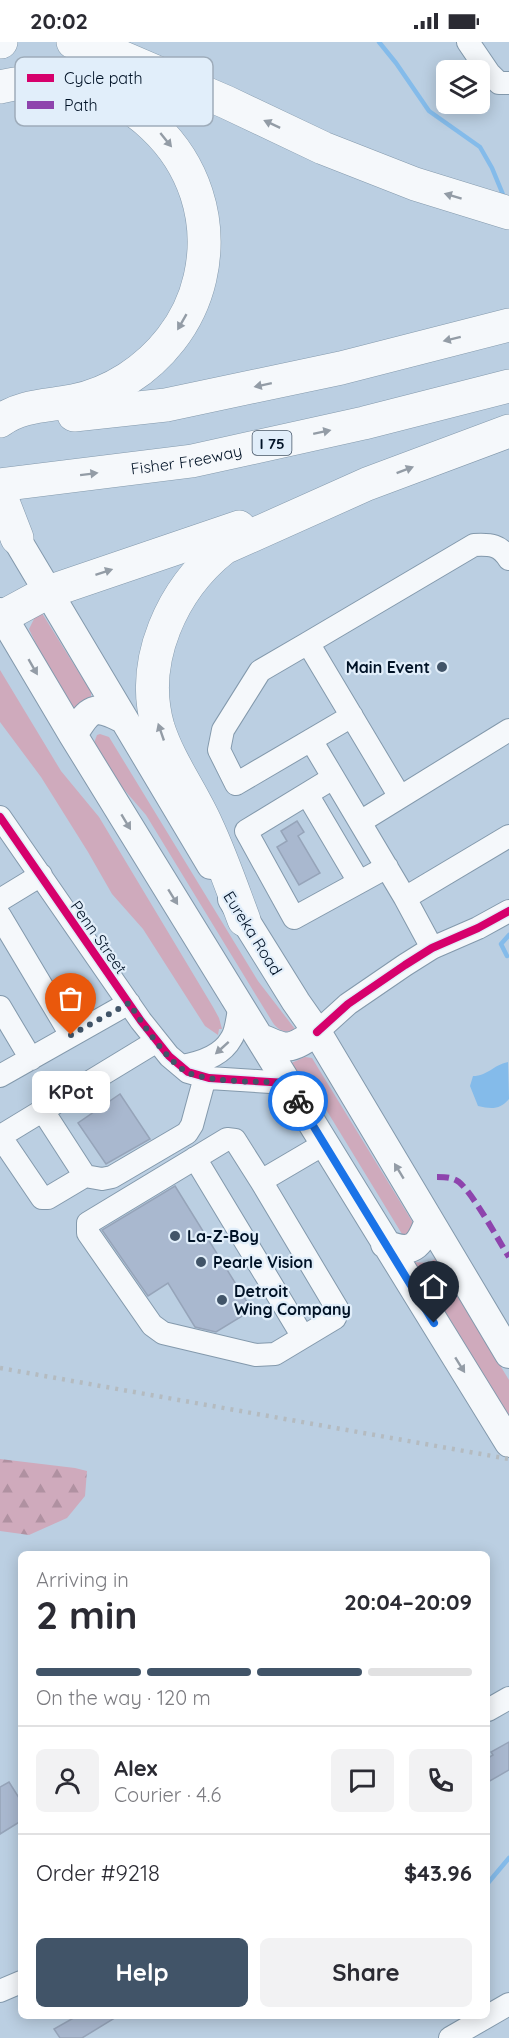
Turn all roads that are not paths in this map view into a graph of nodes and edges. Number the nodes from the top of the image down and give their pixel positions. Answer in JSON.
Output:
{"nodes":[{"id":1,"x":73,"y":42,"type":"edge"},
{"id":2,"x":468,"y":42,"type":"edge"},
{"id":3,"x":121,"y":57,"type":"edge"},
{"id":4,"x":15,"y":83,"type":"edge"},
{"id":5,"x":509,"y":83,"type":"edge"},
{"id":6,"x":0,"y":87,"type":"edge"},
{"id":7,"x":213,"y":97,"type":"edge"},
{"id":8,"x":154,"y":126,"type":"edge"},
{"id":9,"x":509,"y":213,"type":"edge"},
{"id":10,"x":509,"y":325,"type":"edge"},
{"id":11,"x":509,"y":386,"type":"edge"},
{"id":12,"x":0,"y":422,"type":"edge"},
{"id":13,"x":509,"y":431,"type":"edge"},
{"id":14,"x":16,"y":483,"type":"edge"},
{"id":15,"x":366,"y":484,"type":"junction"},
{"id":16,"x":0,"y":494,"type":"edge"},
{"id":17,"x":8,"y":525,"type":"edge"},
{"id":18,"x":509,"y":559,"type":"edge"},
{"id":19,"x":48,"y":592,"type":"junction"},
{"id":20,"x":1,"y":615,"type":"edge"},
{"id":21,"x":308,"y":643,"type":"junction"},
{"id":22,"x":352,"y":716,"type":"junction"},
{"id":23,"x":123,"y":719,"type":"junction"},
{"id":24,"x":509,"y":730,"type":"edge"},
{"id":25,"x":73,"y":735,"type":"junction"},
{"id":26,"x":311,"y":740,"type":"junction"},
{"id":27,"x":333,"y":778,"type":"junction"},
{"id":28,"x":307,"y":794,"type":"junction"},
{"id":29,"x":400,"y":797,"type":"junction"},
{"id":30,"x":0,"y":817,"type":"edge"},
{"id":31,"x":360,"y":822,"type":"junction"},
{"id":32,"x":509,"y":836,"type":"edge"},
{"id":33,"x":387,"y":867,"type":"junction"},
{"id":34,"x":41,"y":875,"type":"junction"},
{"id":35,"x":359,"y":882,"type":"junction"},
{"id":36,"x":405,"y":898,"type":"junction"},
{"id":37,"x":0,"y":900,"type":"edge"},
{"id":38,"x":509,"y":911,"type":"edge"},
{"id":39,"x":0,"y":916,"type":"edge"},
{"id":40,"x":244,"y":920,"type":"junction"},
{"id":41,"x":6,"y":942,"type":"edge"},
{"id":42,"x":432,"y":948,"type":"junction"},
{"id":43,"x":129,"y":1003,"type":"junction"},
{"id":44,"x":240,"y":1006,"type":"junction"},
{"id":45,"x":0,"y":1007,"type":"edge"},
{"id":46,"x":317,"y":1032,"type":"junction"},
{"id":47,"x":71,"y":1035,"type":"junction"},
{"id":48,"x":259,"y":1037,"type":"junction"},
{"id":49,"x":157,"y":1041,"type":"junction"},
{"id":50,"x":31,"y":1059,"type":"junction"},
{"id":51,"x":180,"y":1066,"type":"junction"},
{"id":52,"x":0,"y":1076,"type":"edge"},
{"id":53,"x":206,"y":1077,"type":"junction"},
{"id":54,"x":287,"y":1083,"type":"junction"},
{"id":55,"x":43,"y":1111,"type":"junction"},
{"id":56,"x":324,"y":1144,"type":"junction"},
{"id":57,"x":195,"y":1158,"type":"junction"},
{"id":58,"x":85,"y":1176,"type":"junction"},
{"id":59,"x":261,"y":1181,"type":"junction"},
{"id":60,"x":429,"y":1221,"type":"junction"},
{"id":61,"x":385,"y":1244,"type":"junction"},
{"id":62,"x":303,"y":1337,"type":"junction"},
{"id":63,"x":509,"y":1354,"type":"edge"},
{"id":64,"x":509,"y":1443,"type":"edge"},
{"id":65,"x":509,"y":1698,"type":"edge"},
{"id":66,"x":490,"y":1709,"type":"edge"},
{"id":67,"x":18,"y":1983,"type":"edge"},
{"id":68,"x":0,"y":1991,"type":"edge"},
{"id":69,"x":509,"y":2004,"type":"edge"},
{"id":70,"x":490,"y":2015,"type":"edge"},
{"id":71,"x":483,"y":2019,"type":"edge"},
{"id":72,"x":450,"y":2038,"type":"edge"}],
"edges":[{"from":3,"to":1,"type":"highway","one_way":true},
{"from":2,"to":5,"type":"street"},
{"from":6,"to":4,"type":"highway","one_way":true},
{"from":9,"to":7,"type":"highway","one_way":true},
{"from":8,"to":12,"type":"highway","one_way":true},
{"from":10,"to":12,"type":"highway","one_way":true},
{"from":14,"to":11,"type":"highway","name":"Fisher Freeway","number":"I 75","one_way":true},
{"from":15,"to":13,"type":"highway","one_way":true},
{"from":19,"to":15,"type":"highway","one_way":true},
{"from":40,"to":15,"type":"highway","one_way":true},
{"from":16,"to":17,"type":"highway"},
{"from":17,"to":19,"type":"main road","name":"Eureka Road"},
{"from":18,"to":21,"type":"street"},
{"from":19,"to":20,"type":"highway"},
{"from":19,"to":23,"type":"main road","name":"Eureka Road"},
{"from":20,"to":25,"type":"main road","one_way":true},
{"from":21,"to":22,"type":"street"},
{"from":21,"to":26,"type":"street"},
{"from":22,"to":26,"type":"street"},
{"from":22,"to":29,"type":"street"},
{"from":23,"to":25,"type":"main road"},
{"from":23,"to":40,"type":"main road","name":"Eureka Road"},
{"from":24,"to":29,"type":"street"},
{"from":25,"to":44,"type":"main road","one_way":true},
{"from":26,"to":27,"type":"street"},
{"from":27,"to":28,"type":"street"},
{"from":27,"to":31,"type":"street"},
{"from":28,"to":35,"type":"street"},
{"from":28,"to":35,"type":"street"},
{"from":29,"to":31,"type":"street"},
{"from":30,"to":34,"type":"street","name":"Penn Street"},
{"from":31,"to":33,"type":"street"},
{"from":32,"to":36,"type":"street"},
{"from":33,"to":35,"type":"street"},
{"from":33,"to":36,"type":"street"},
{"from":34,"to":37,"type":"street"},
{"from":34,"to":43,"type":"street","name":"Penn Street"},
{"from":36,"to":42,"type":"street"},
{"from":38,"to":42,"type":"street"},
{"from":39,"to":41,"type":"street"},
{"from":40,"to":46,"type":"main road","name":"Eureka Road"},
{"from":41,"to":47,"type":"street"},
{"from":42,"to":46,"type":"street"},
{"from":43,"to":47,"type":"street"},
{"from":43,"to":49,"type":"street","name":"Penn Street"},
{"from":44,"to":48,"type":"main road"},
{"from":44,"to":51,"type":"street","one_way":true},
{"from":45,"to":50,"type":"street"},
{"from":46,"to":48,"type":"main road"},
{"from":60,"to":46,"type":"main road","name":"Eureka Road","one_way":true},
{"from":47,"to":50,"type":"street"},
{"from":48,"to":54,"type":"main road"},
{"from":49,"to":51,"type":"street","name":"Penn Street"},
{"from":49,"to":55,"type":"street"},
{"from":50,"to":52,"type":"street"},
{"from":51,"to":53,"type":"street","name":"Penn Street"},
{"from":53,"to":54,"type":"street","name":"Penn Street"},
{"from":53,"to":58,"type":"street"},
{"from":54,"to":56,"type":"main road"},
{"from":55,"to":58,"type":"street"},
{"from":55,"to":58,"type":"street"},
{"from":56,"to":59,"type":"street"},
{"from":56,"to":61,"type":"main road"},
{"from":57,"to":59,"type":"street"},
{"from":57,"to":62,"type":"street"},
{"from":57,"to":62,"type":"street"},
{"from":59,"to":62,"type":"street"},
{"from":60,"to":61,"type":"main road"},
{"from":60,"to":63,"type":"main road","name":"Eureka Road"},
{"from":61,"to":64,"type":"main road","one_way":true},
{"from":65,"to":66,"type":"street"},
{"from":67,"to":68,"type":"street"},
{"from":69,"to":70,"type":"street"},
{"from":71,"to":72,"type":"street"}]}
